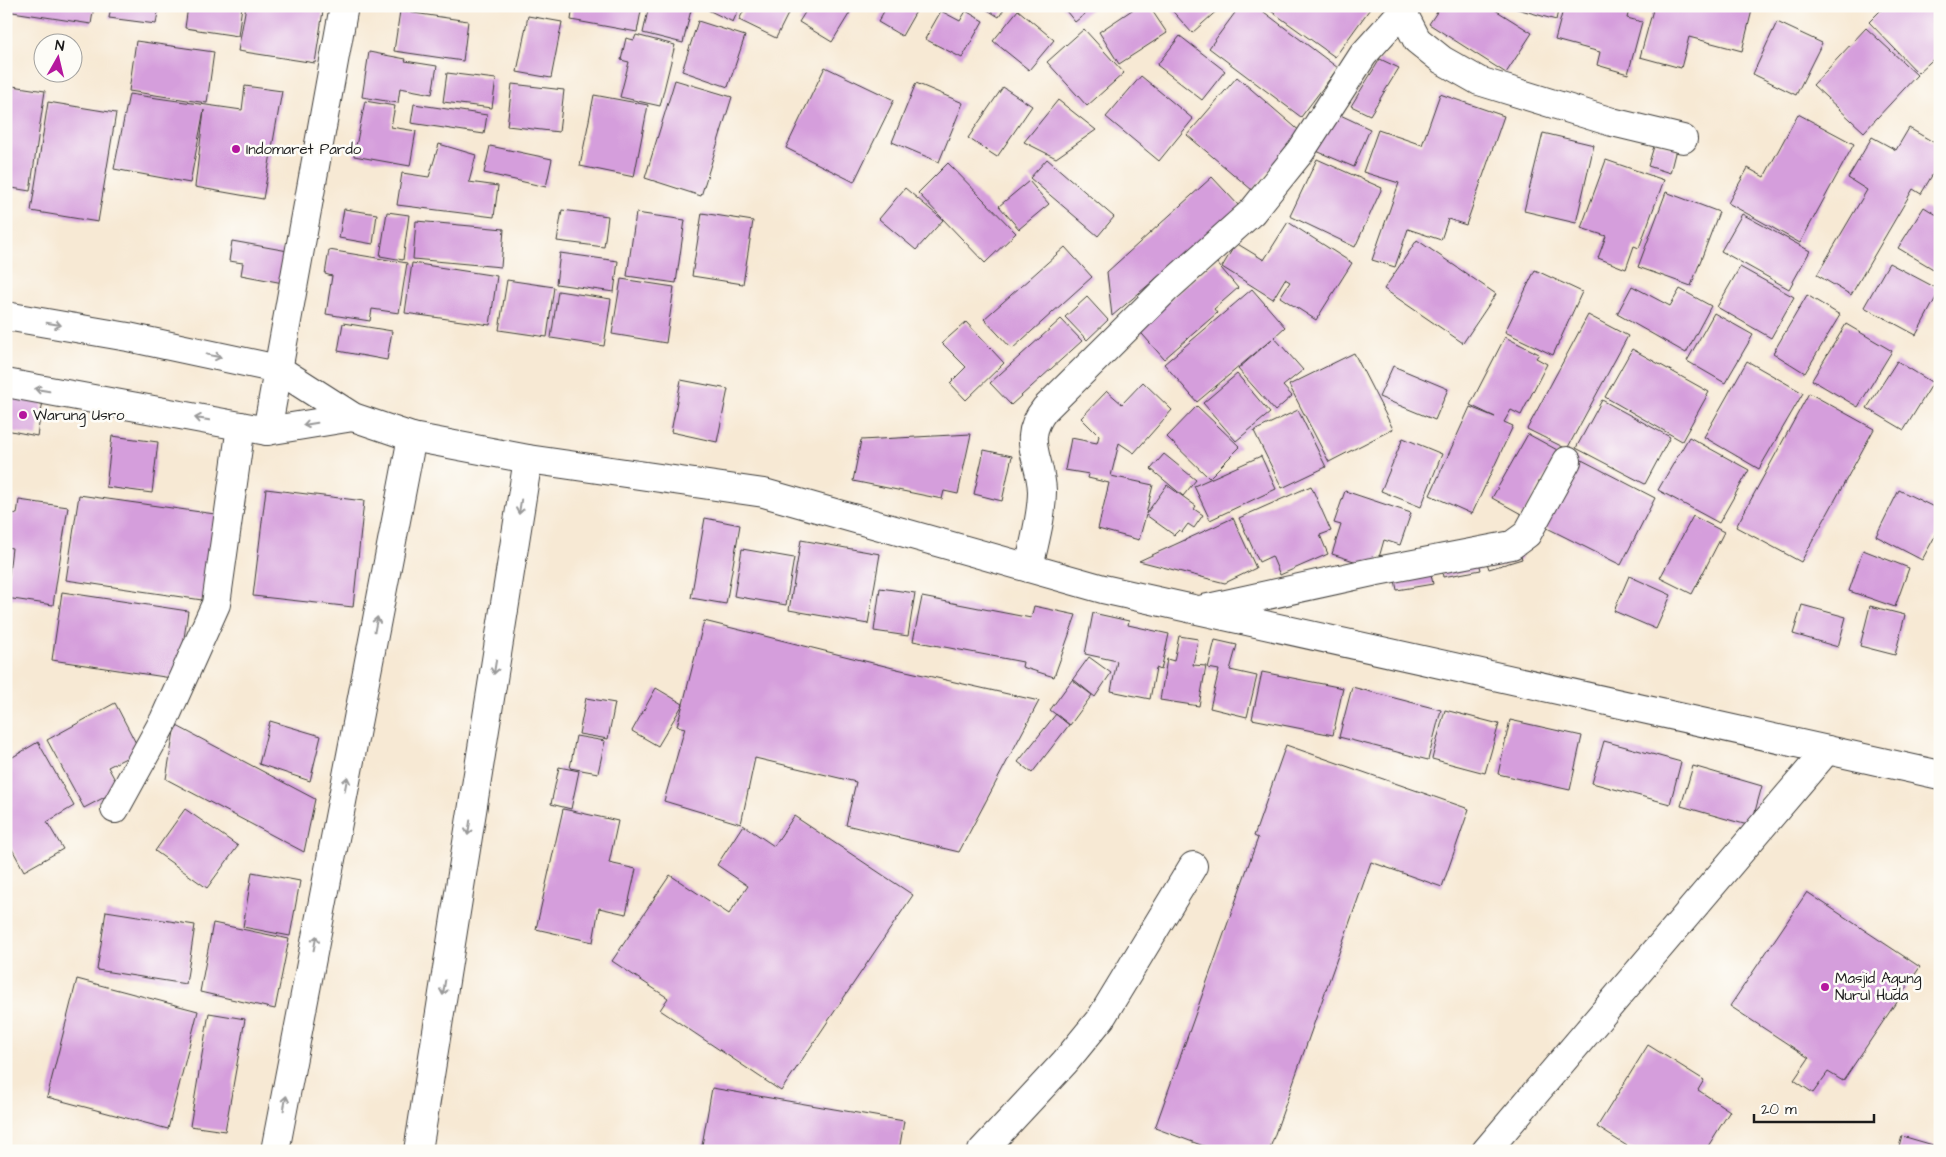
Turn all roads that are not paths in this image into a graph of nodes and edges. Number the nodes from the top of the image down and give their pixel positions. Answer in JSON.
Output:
{"nodes":[{"id":1,"x":344,"y":6,"type":"edge"},
{"id":2,"x":1404,"y":9,"type":"edge"},
{"id":3,"x":1683,"y":139,"type":"dead end"},
{"id":4,"x":6,"y":316,"type":"edge"},
{"id":5,"x":278,"y":369,"type":"junction"},
{"id":6,"x":6,"y":383,"type":"edge"},
{"id":7,"x":353,"y":417,"type":"junction"},
{"id":8,"x":254,"y":428,"type":"junction"},
{"id":9,"x":412,"y":437,"type":"junction"},
{"id":10,"x":528,"y":458,"type":"junction"},
{"id":11,"x":1568,"y":461,"type":"dead end"},
{"id":12,"x":1029,"y":568,"type":"junction"},
{"id":13,"x":1195,"y":611,"type":"junction"},
{"id":14,"x":1827,"y":750,"type":"junction"},
{"id":15,"x":1940,"y":775,"type":"edge"},
{"id":16,"x":115,"y":809,"type":"dead end"},
{"id":17,"x":1193,"y":866,"type":"dead end"},
{"id":18,"x":275,"y":1151,"type":"edge"},
{"id":19,"x":418,"y":1151,"type":"edge"},
{"id":20,"x":982,"y":1151,"type":"edge"},
{"id":21,"x":1486,"y":1151,"type":"edge"}],
"edges":[{"from":1,"to":5,"type":"street"},
{"from":2,"to":3,"type":"street"},
{"from":2,"to":12,"type":"street"},
{"from":4,"to":5,"type":"street","one_way":true},
{"from":5,"to":7,"type":"street"},
{"from":5,"to":8,"type":"street"},
{"from":8,"to":6,"type":"street","one_way":true},
{"from":7,"to":8,"type":"street","one_way":true},
{"from":7,"to":9,"type":"street"},
{"from":8,"to":16,"type":"street"},
{"from":9,"to":10,"type":"street"},
{"from":18,"to":9,"type":"street","one_way":true},
{"from":10,"to":12,"type":"street"},
{"from":10,"to":19,"type":"street","one_way":true},
{"from":11,"to":13,"type":"street"},
{"from":12,"to":13,"type":"street"},
{"from":13,"to":14,"type":"street"},
{"from":14,"to":15,"type":"street"},
{"from":14,"to":21,"type":"street"},
{"from":17,"to":20,"type":"street"}]}
